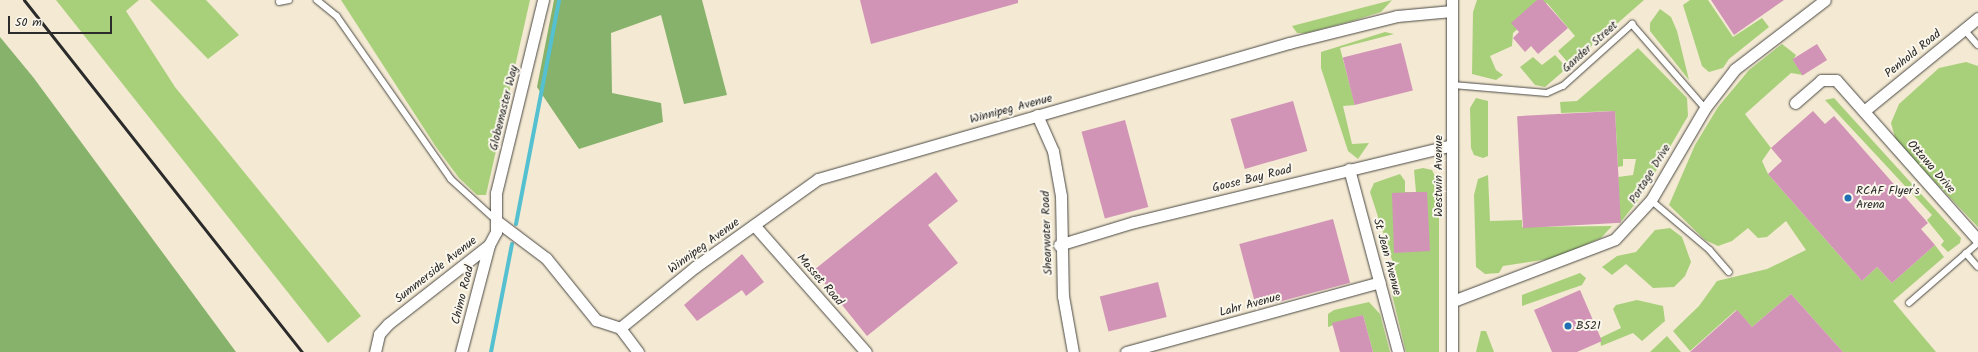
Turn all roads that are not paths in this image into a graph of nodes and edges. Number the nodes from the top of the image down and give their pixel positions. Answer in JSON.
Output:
{"nodes":[{"id":1,"x":289,"y":0,"type":"edge"},
{"id":2,"x":317,"y":0,"type":"edge"},
{"id":3,"x":543,"y":0,"type":"edge"},
{"id":4,"x":1825,"y":0,"type":"edge"},
{"id":5,"x":279,"y":2,"type":"dead end"},
{"id":6,"x":1452,"y":5,"type":"edge"},
{"id":7,"x":1978,"y":18,"type":"edge"},
{"id":8,"x":1964,"y":29,"type":"junction"},
{"id":9,"x":1978,"y":45,"type":"edge"},
{"id":10,"x":1453,"y":86,"type":"junction"},
{"id":11,"x":1795,"y":103,"type":"dead end"},
{"id":12,"x":1705,"y":108,"type":"junction"},
{"id":13,"x":1864,"y":111,"type":"junction"},
{"id":14,"x":1037,"y":115,"type":"junction"},
{"id":15,"x":1452,"y":145,"type":"junction"},
{"id":16,"x":1349,"y":169,"type":"junction"},
{"id":17,"x":1651,"y":200,"type":"junction"},
{"id":18,"x":498,"y":222,"type":"junction"},
{"id":19,"x":754,"y":225,"type":"junction"},
{"id":20,"x":1978,"y":242,"type":"edge"},
{"id":21,"x":489,"y":245,"type":"junction"},
{"id":22,"x":1059,"y":245,"type":"junction"},
{"id":23,"x":1966,"y":253,"type":"junction"},
{"id":24,"x":1978,"y":267,"type":"edge"},
{"id":25,"x":1728,"y":272,"type":"dead end"},
{"id":26,"x":1380,"y":282,"type":"junction"},
{"id":27,"x":1453,"y":301,"type":"junction"},
{"id":28,"x":1909,"y":303,"type":"dead end"},
{"id":29,"x":620,"y":328,"type":"junction"},
{"id":30,"x":375,"y":352,"type":"edge"},
{"id":31,"x":461,"y":352,"type":"edge"},
{"id":32,"x":638,"y":352,"type":"edge"},
{"id":33,"x":866,"y":352,"type":"edge"},
{"id":34,"x":1073,"y":352,"type":"edge"},
{"id":35,"x":1126,"y":352,"type":"edge"},
{"id":36,"x":1398,"y":352,"type":"edge"},
{"id":37,"x":1452,"y":352,"type":"edge"}],
"edges":[{"from":1,"to":5,"type":"lane"},
{"from":2,"to":18,"type":"lane"},
{"from":3,"to":18,"type":"street","name":"Globemaster Way"},
{"from":4,"to":12,"type":"street","name":"Portage Drive"},
{"from":6,"to":10,"type":"street","name":"Westwin Avenue"},
{"from":6,"to":14,"type":"street","name":"Winnipeg Avenue"},
{"from":7,"to":8,"type":"street","name":"Penhold Road"},
{"from":8,"to":9,"type":"lane"},
{"from":8,"to":13,"type":"street","name":"Penhold Road"},
{"from":10,"to":12,"type":"lane","name":"Gander Street"},
{"from":10,"to":15,"type":"street","name":"Westwin Avenue"},
{"from":11,"to":13,"type":"street","name":"Ottawa Drive"},
{"from":12,"to":17,"type":"street","name":"Portage Drive"},
{"from":13,"to":20,"type":"street","name":"Ottawa Drive"},
{"from":14,"to":19,"type":"street","name":"Winnipeg Avenue"},
{"from":14,"to":22,"type":"street","name":"Shearwater Road"},
{"from":15,"to":16,"type":"street","name":"Goose Bay Road"},
{"from":15,"to":27,"type":"street","name":"Westwin Avenue"},
{"from":16,"to":22,"type":"street","name":"Goose Bay Road"},
{"from":16,"to":26,"type":"street","name":"St Jean Avenue"},
{"from":17,"to":25,"type":"lane"},
{"from":17,"to":27,"type":"street","name":"Portage Drive"},
{"from":18,"to":21,"type":"street","name":"Summerside Avenue"},
{"from":18,"to":29,"type":"street"},
{"from":19,"to":29,"type":"street","name":"Winnipeg Avenue"},
{"from":19,"to":33,"type":"street","name":"Masset Road"},
{"from":20,"to":23,"type":"lane"},
{"from":21,"to":30,"type":"street","name":"Summerside Avenue"},
{"from":21,"to":31,"type":"street","name":"Chimo Road"},
{"from":22,"to":34,"type":"street","name":"Shearwater Road"},
{"from":23,"to":24,"type":"lane"},
{"from":23,"to":28,"type":"lane"},
{"from":26,"to":35,"type":"street","name":"Lahr Avenue"},
{"from":26,"to":36,"type":"street","name":"St Jean Avenue"},
{"from":27,"to":37,"type":"street","name":"Westwin Avenue"},
{"from":29,"to":32,"type":"street"}]}
